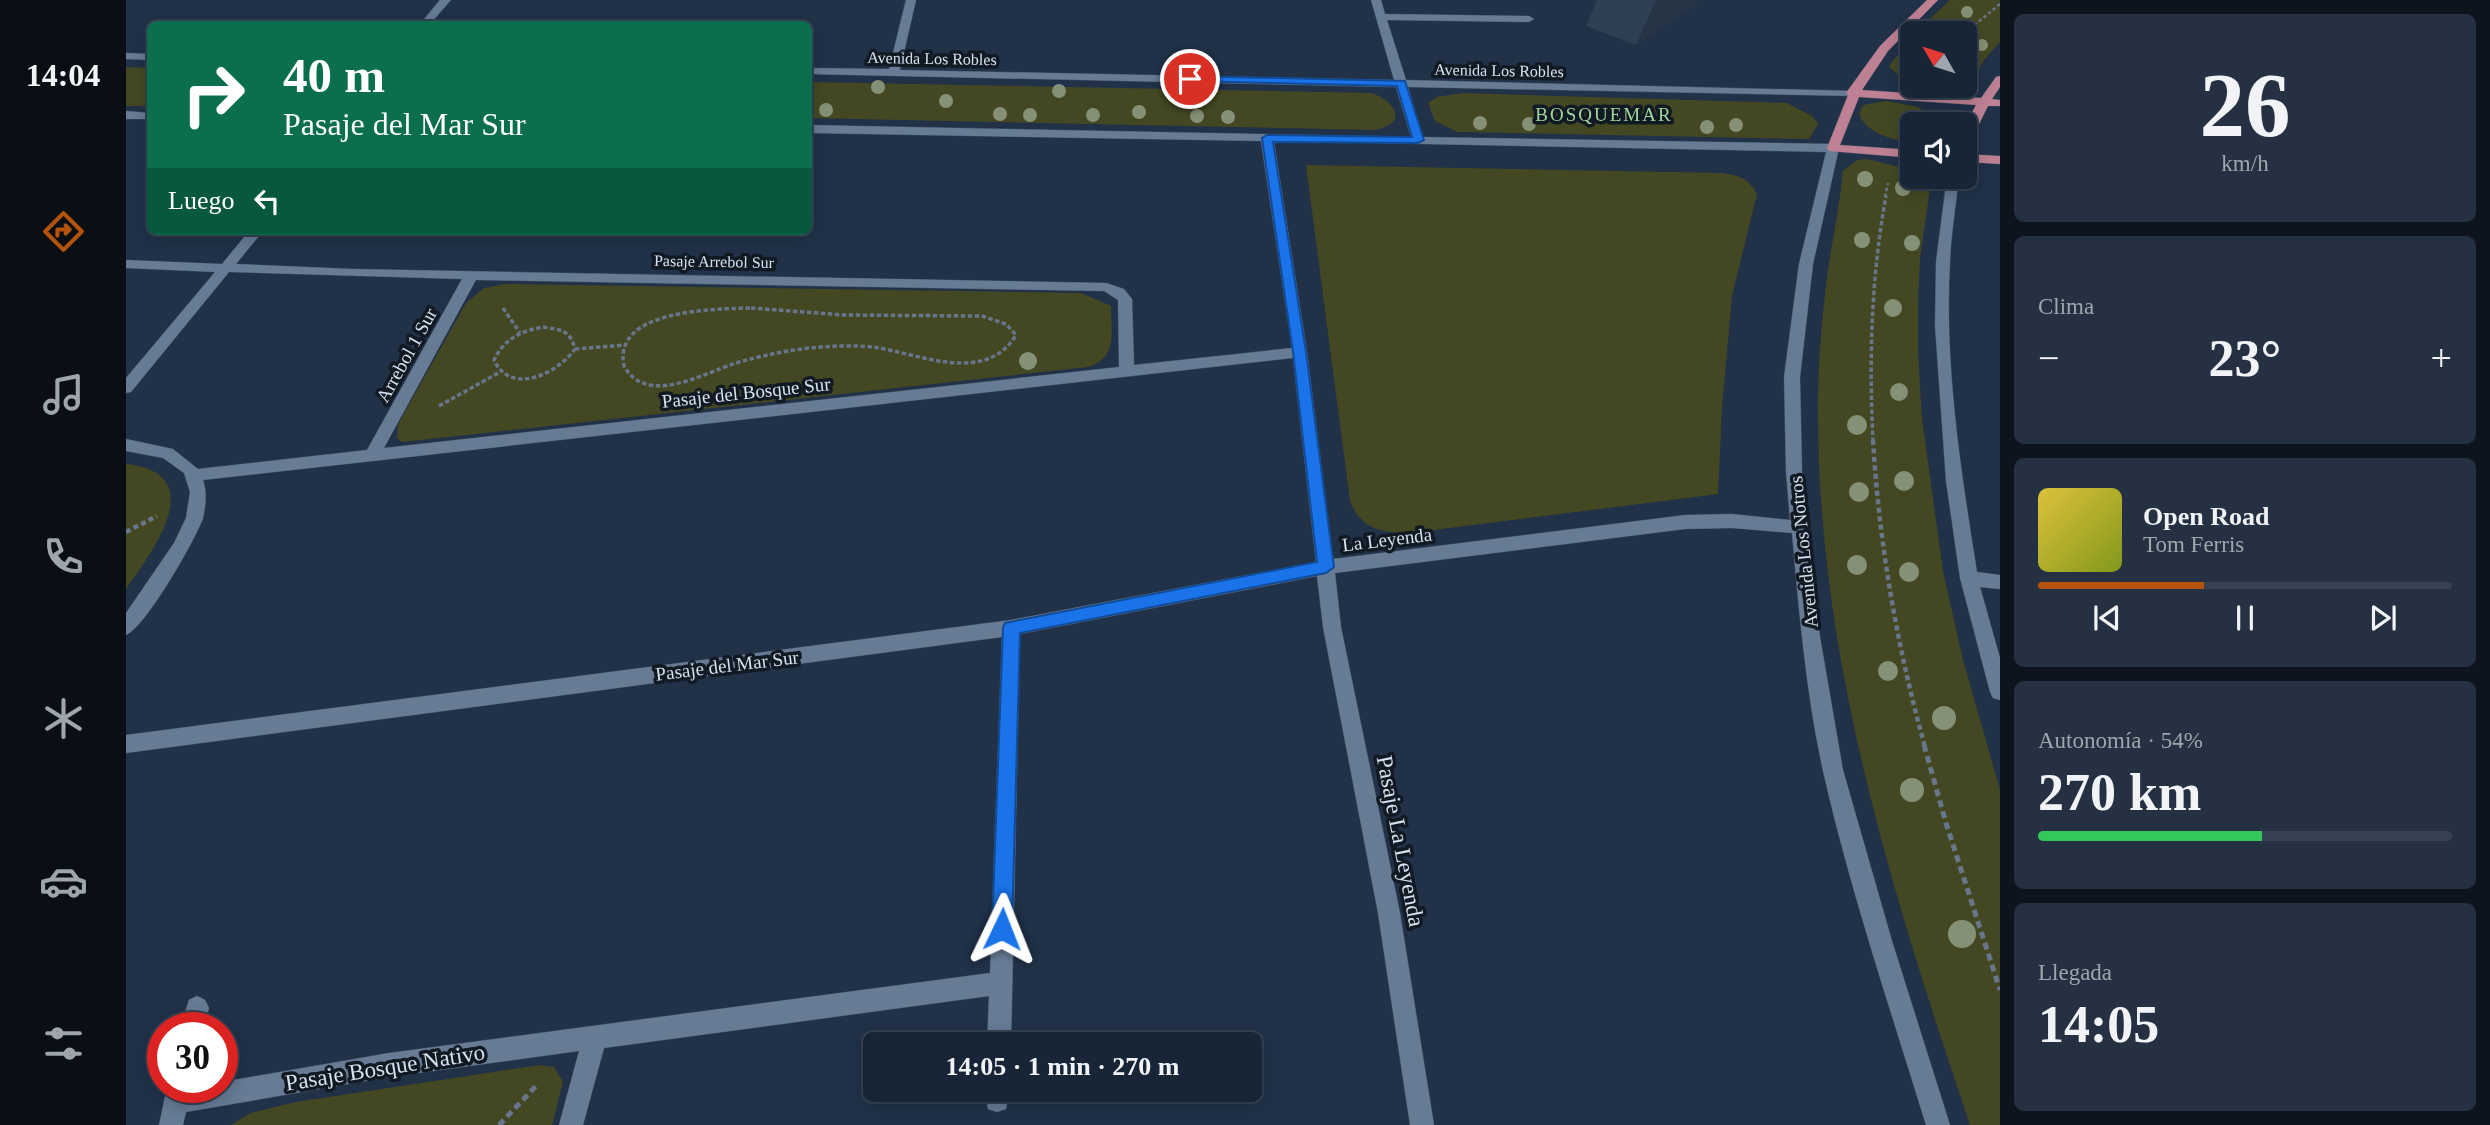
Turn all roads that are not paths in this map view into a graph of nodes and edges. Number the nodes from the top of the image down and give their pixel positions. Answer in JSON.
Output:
{"nodes":[{"id":1,"x":446,"y":0,"type":"edge"},
{"id":2,"x":911,"y":0,"type":"edge"},
{"id":3,"x":1376,"y":0,"type":"edge"},
{"id":4,"x":1933,"y":0,"type":"edge"},
{"id":5,"x":1381,"y":17,"type":"junction"},
{"id":6,"x":1530,"y":19,"type":"dead end"},
{"id":7,"x":428,"y":21,"type":"edge"},
{"id":8,"x":126,"y":56,"type":"edge"},
{"id":9,"x":147,"y":57,"type":"edge"},
{"id":10,"x":812,"y":71,"type":"edge"},
{"id":11,"x":894,"y":73,"type":"junction"},
{"id":12,"x":2000,"y":79,"type":"edge"},
{"id":13,"x":1401,"y":83,"type":"junction"},
{"id":14,"x":1852,"y":93,"type":"junction"},
{"id":15,"x":1984,"y":102,"type":"junction"},
{"id":16,"x":2000,"y":103,"type":"edge"},
{"id":17,"x":126,"y":115,"type":"edge"},
{"id":18,"x":147,"y":116,"type":"edge"},
{"id":19,"x":1977,"y":116,"type":"edge"},
{"id":20,"x":812,"y":130,"type":"edge"},
{"id":21,"x":1267,"y":138,"type":"junction"},
{"id":22,"x":1418,"y":140,"type":"junction"},
{"id":23,"x":1833,"y":148,"type":"junction"},
{"id":24,"x":1900,"y":153,"type":"edge"},
{"id":25,"x":1977,"y":159,"type":"edge"},
{"id":26,"x":2000,"y":160,"type":"edge"},
{"id":27,"x":1951,"y":189,"type":"edge"},
{"id":28,"x":253,"y":235,"type":"edge"},
{"id":29,"x":126,"y":264,"type":"edge"},
{"id":30,"x":225,"y":267,"type":"junction"},
{"id":31,"x":472,"y":274,"type":"junction"},
{"id":32,"x":1300,"y":352,"type":"junction"},
{"id":33,"x":1127,"y":371,"type":"junction"},
{"id":34,"x":126,"y":388,"type":"edge"},
{"id":35,"x":126,"y":445,"type":"edge"},
{"id":36,"x":373,"y":454,"type":"junction"},
{"id":37,"x":196,"y":475,"type":"junction"},
{"id":38,"x":1800,"y":527,"type":"junction"},
{"id":39,"x":1326,"y":567,"type":"junction"},
{"id":40,"x":1969,"y":578,"type":"junction"},
{"id":41,"x":2000,"y":582,"type":"edge"},
{"id":42,"x":126,"y":627,"type":"edge"},
{"id":43,"x":1011,"y":628,"type":"junction"},
{"id":44,"x":2000,"y":692,"type":"edge"},
{"id":45,"x":126,"y":744,"type":"edge"},
{"id":46,"x":1000,"y":983,"type":"junction"},
{"id":47,"x":999,"y":1032,"type":"edge"},
{"id":48,"x":595,"y":1037,"type":"junction"},
{"id":49,"x":175,"y":1105,"type":"edge"},
{"id":50,"x":571,"y":1125,"type":"edge"},
{"id":51,"x":1422,"y":1125,"type":"edge"},
{"id":52,"x":1938,"y":1125,"type":"edge"}],
"edges":[{"from":1,"to":7,"type":"street"},
{"from":2,"to":11,"type":"street"},
{"from":3,"to":5,"type":"street"},
{"from":4,"to":14,"type":"main road","name":"Avenida Los Notros"},
{"from":5,"to":6,"type":"street"},
{"from":5,"to":13,"type":"street"},
{"from":8,"to":9,"type":"street"},
{"from":10,"to":11,"type":"street","name":"Avenida Los Robles"},
{"from":11,"to":13,"type":"street","name":"Avenida Los Robles"},
{"from":12,"to":15,"type":"main road"},
{"from":13,"to":14,"type":"street","name":"Avenida Los Robles"},
{"from":13,"to":22,"type":"street"},
{"from":14,"to":15,"type":"main road"},
{"from":14,"to":23,"type":"main road","name":"Avenida Los Notros"},
{"from":15,"to":16,"type":"main road"},
{"from":15,"to":19,"type":"main road"},
{"from":17,"to":18,"type":"street"},
{"from":20,"to":21,"type":"street"},
{"from":21,"to":22,"type":"street"},
{"from":21,"to":32,"type":"street","name":"La Leyenda"},
{"from":22,"to":23,"type":"street"},
{"from":23,"to":24,"type":"main road"},
{"from":23,"to":38,"type":"street","name":"Avenida Los Notros"},
{"from":25,"to":26,"type":"main road"},
{"from":27,"to":40,"type":"street"},
{"from":28,"to":30,"type":"street"},
{"from":29,"to":30,"type":"street","name":"Pasaje Arrebol Sur"},
{"from":30,"to":31,"type":"street","name":"Pasaje Arrebol Sur"},
{"from":30,"to":34,"type":"street"},
{"from":31,"to":33,"type":"street","name":"Pasaje Arrebol Sur"},
{"from":31,"to":36,"type":"street","name":"Arrebol 1 Sur"},
{"from":32,"to":33,"type":"street","name":"Pasaje del Bosque Sur"},
{"from":32,"to":39,"type":"street","name":"La Leyenda"},
{"from":33,"to":36,"type":"street","name":"Pasaje del Bosque Sur"},
{"from":35,"to":37,"type":"street"},
{"from":36,"to":37,"type":"street","name":"Pasaje del Bosque Sur"},
{"from":37,"to":42,"type":"street"},
{"from":38,"to":39,"type":"street","name":"La Leyenda"},
{"from":38,"to":52,"type":"street","name":"Avenida Los Notros"},
{"from":39,"to":43,"type":"street","name":"Pasaje del Mar Sur"},
{"from":39,"to":51,"type":"street","name":"Pasaje La Leyenda"},
{"from":40,"to":41,"type":"street"},
{"from":40,"to":44,"type":"street"},
{"from":43,"to":45,"type":"street","name":"Pasaje del Mar Sur"},
{"from":43,"to":46,"type":"street"},
{"from":46,"to":47,"type":"street"},
{"from":46,"to":48,"type":"street","name":"Pasaje Bosque Nativo"},
{"from":48,"to":49,"type":"street","name":"Pasaje Bosque Nativo"},
{"from":48,"to":50,"type":"street"}]}
